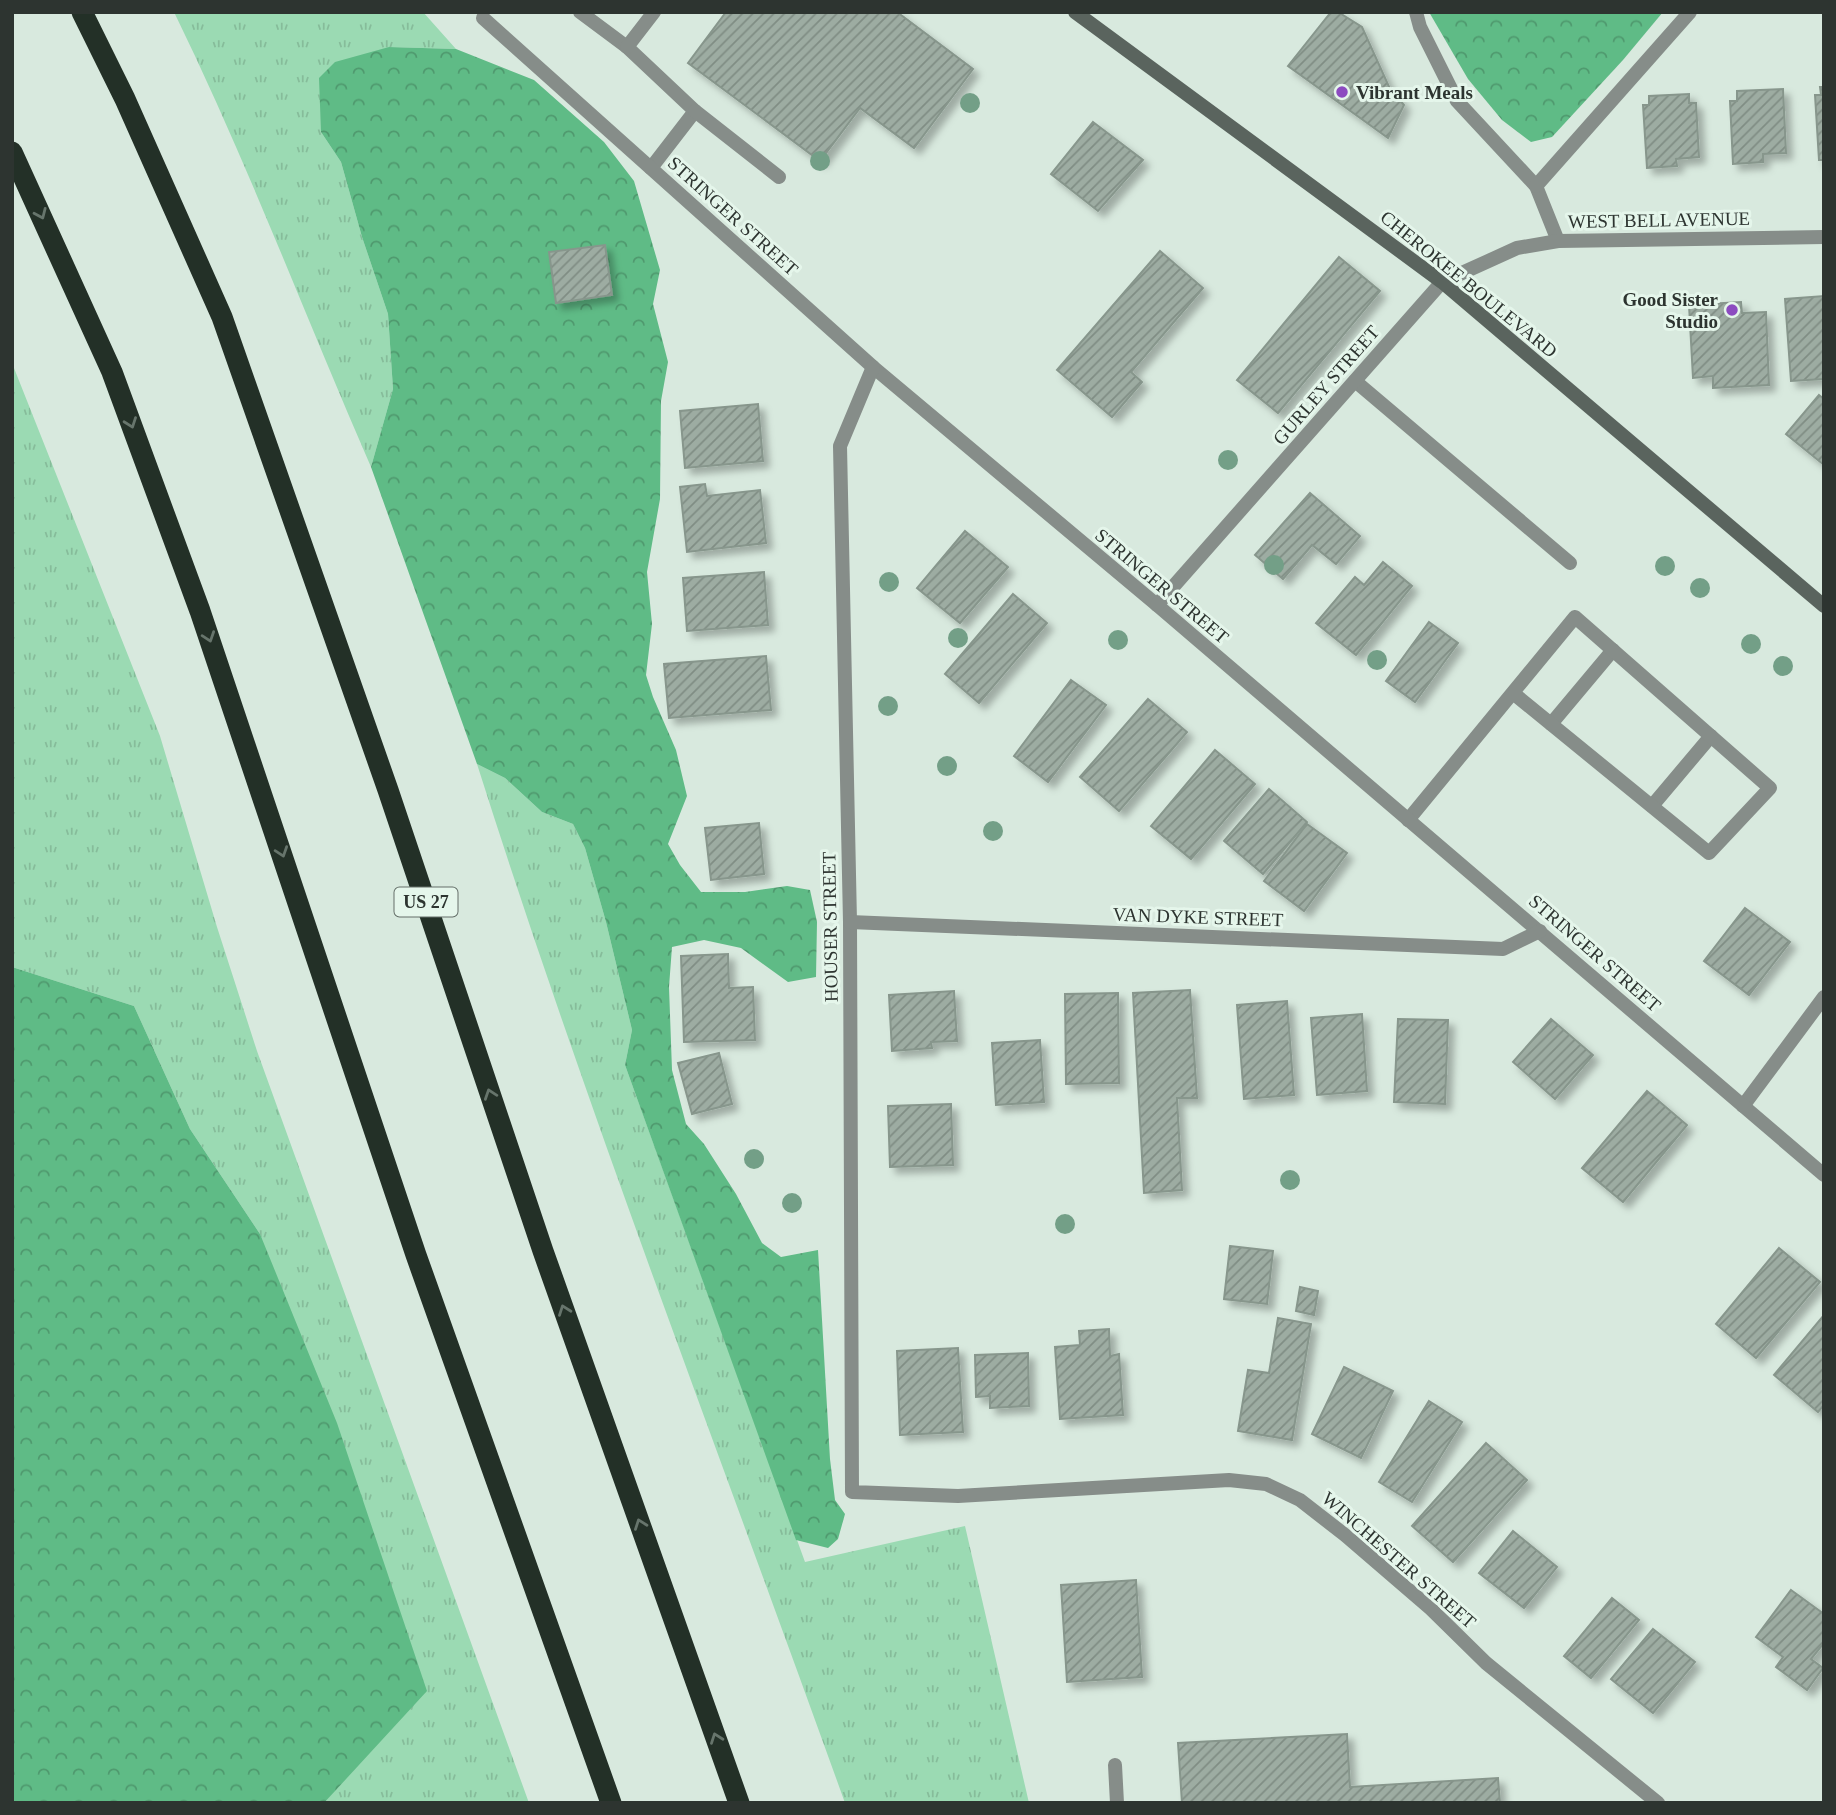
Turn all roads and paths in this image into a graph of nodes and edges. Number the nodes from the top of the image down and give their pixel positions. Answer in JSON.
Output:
{"nodes":[{"id":1,"x":82,"y":12,"type":"edge"},
{"id":2,"x":580,"y":12,"type":"edge"},
{"id":3,"x":654,"y":12,"type":"edge"},
{"id":4,"x":1075,"y":12,"type":"edge"},
{"id":5,"x":1416,"y":12,"type":"edge"},
{"id":6,"x":1690,"y":12,"type":"edge"},
{"id":7,"x":483,"y":18,"type":"dead end"},
{"id":8,"x":627,"y":47,"type":"junction"},
{"id":9,"x":695,"y":111,"type":"junction"},
{"id":10,"x":12,"y":152,"type":"edge"},
{"id":11,"x":651,"y":168,"type":"junction"},
{"id":12,"x":779,"y":177,"type":"dead end"},
{"id":13,"x":1536,"y":186,"type":"junction"},
{"id":14,"x":1824,"y":237,"type":"edge"},
{"id":15,"x":1558,"y":241,"type":"junction"},
{"id":16,"x":1442,"y":282,"type":"junction"},
{"id":17,"x":873,"y":368,"type":"junction"},
{"id":18,"x":1355,"y":381,"type":"junction"},
{"id":19,"x":1570,"y":563,"type":"dead end"},
{"id":20,"x":1157,"y":606,"type":"junction"},
{"id":21,"x":1824,"y":606,"type":"edge"},
{"id":22,"x":1613,"y":650,"type":"junction"},
{"id":23,"x":1513,"y":693,"type":"junction"},
{"id":24,"x":1551,"y":724,"type":"junction"},
{"id":25,"x":1711,"y":736,"type":"junction"},
{"id":26,"x":1652,"y":806,"type":"junction"},
{"id":27,"x":1408,"y":820,"type":"junction"},
{"id":28,"x":850,"y":922,"type":"junction"},
{"id":29,"x":1540,"y":931,"type":"junction"},
{"id":30,"x":1824,"y":997,"type":"edge"},
{"id":31,"x":1743,"y":1106,"type":"junction"},
{"id":32,"x":1824,"y":1175,"type":"edge"},
{"id":33,"x":852,"y":1492,"type":"joint"},
{"id":34,"x":1115,"y":1765,"type":"dead end"},
{"id":35,"x":611,"y":1803,"type":"edge"},
{"id":36,"x":739,"y":1803,"type":"edge"},
{"id":37,"x":1117,"y":1803,"type":"edge"},
{"id":38,"x":1658,"y":1803,"type":"edge"}],
"edges":[{"from":36,"to":1,"type":"highway","number":"US 27","one_way":true},
{"from":2,"to":8,"type":"street"},
{"from":3,"to":8,"type":"street"},
{"from":4,"to":16,"type":"main road","name":"CHEROKEE BOULEVARD"},
{"from":5,"to":13,"type":"street","name":"WEST BELL AVENUE"},
{"from":6,"to":13,"type":"street"},
{"from":7,"to":11,"type":"street","name":"STRINGER STREET"},
{"from":8,"to":9,"type":"street"},
{"from":9,"to":11,"type":"street"},
{"from":9,"to":12,"type":"street"},
{"from":10,"to":35,"type":"highway","one_way":true},
{"from":11,"to":17,"type":"street","name":"STRINGER STREET"},
{"from":13,"to":15,"type":"street","name":"WEST BELL AVENUE"},
{"from":14,"to":15,"type":"street","name":"WEST BELL AVENUE"},
{"from":15,"to":16,"type":"street","name":"GURLEY STREET"},
{"from":16,"to":18,"type":"street","name":"GURLEY STREET"},
{"from":16,"to":21,"type":"main road","name":"CHEROKEE BOULEVARD"},
{"from":17,"to":20,"type":"street","name":"STRINGER STREET"},
{"from":17,"to":28,"type":"street","name":"HOUSER STREET"},
{"from":18,"to":19,"type":"street"},
{"from":18,"to":20,"type":"street","name":"GURLEY STREET"},
{"from":20,"to":27,"type":"street","name":"STRINGER STREET"},
{"from":22,"to":23,"type":"street"},
{"from":22,"to":24,"type":"street"},
{"from":22,"to":25,"type":"street"},
{"from":23,"to":24,"type":"street"},
{"from":23,"to":27,"type":"street"},
{"from":24,"to":26,"type":"street"},
{"from":25,"to":26,"type":"street"},
{"from":25,"to":26,"type":"street"},
{"from":27,"to":29,"type":"street","name":"STRINGER STREET"},
{"from":28,"to":29,"type":"street","name":"VAN DYKE STREET"},
{"from":28,"to":33,"type":"street","name":"HOUSER STREET"},
{"from":29,"to":31,"type":"street","name":"STRINGER STREET"},
{"from":30,"to":31,"type":"street"},
{"from":31,"to":32,"type":"street","name":"STRINGER STREET"},
{"from":33,"to":38,"type":"street","name":"WINCHESTER STREET"},
{"from":34,"to":37,"type":"street"}]}
